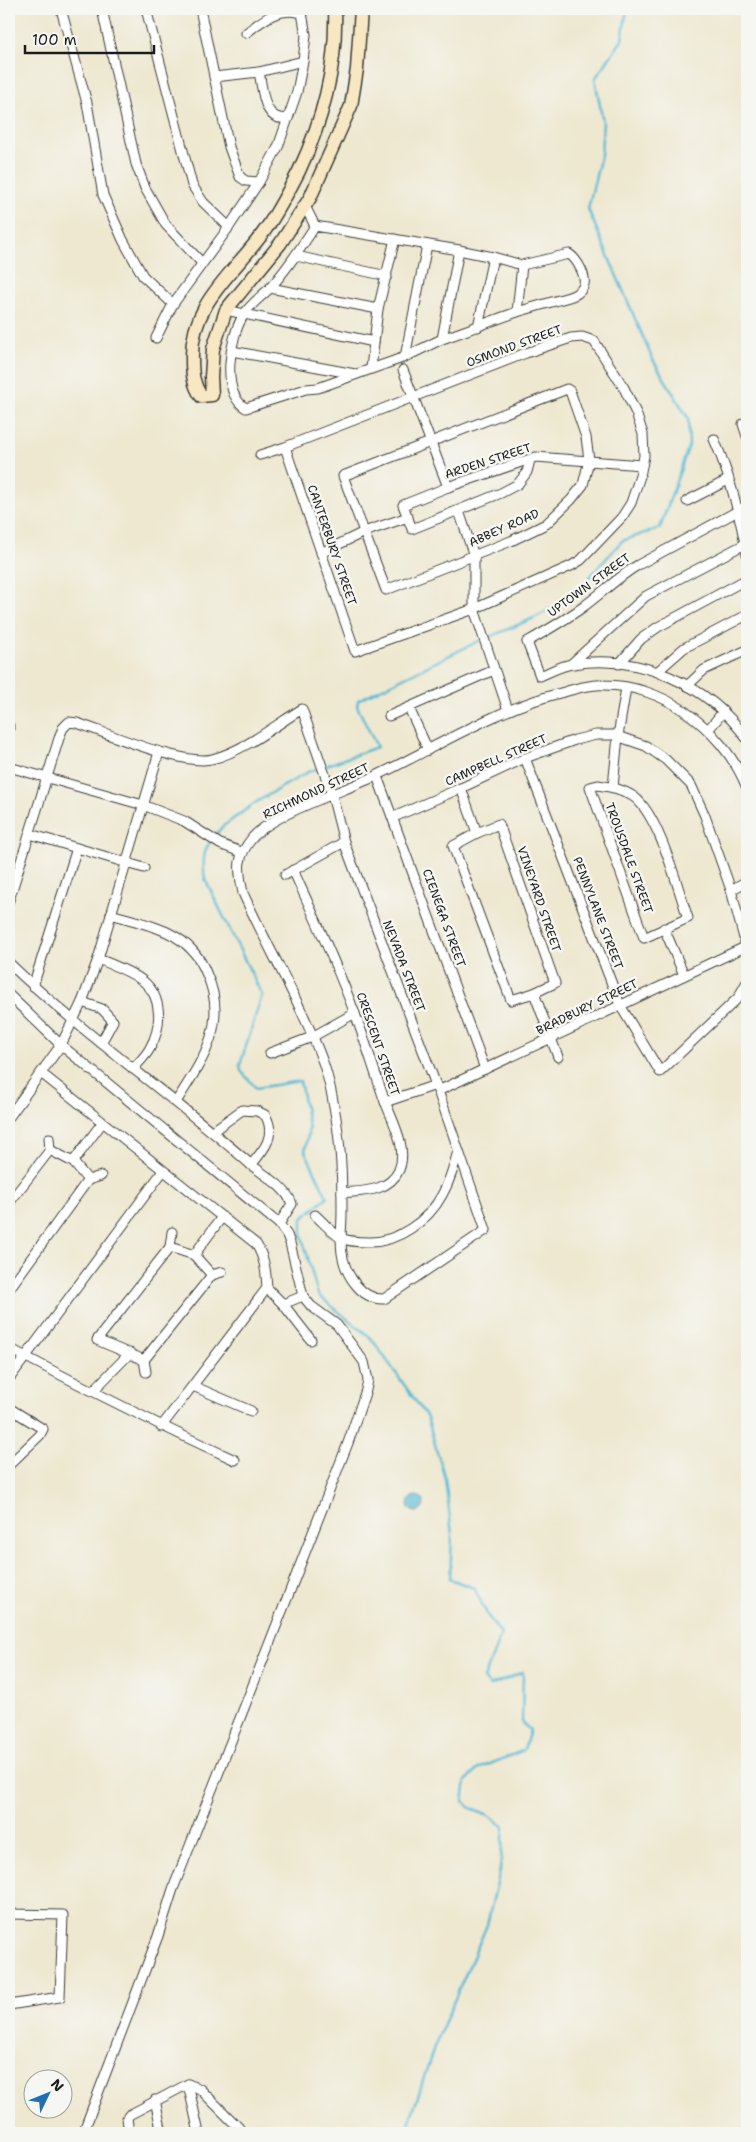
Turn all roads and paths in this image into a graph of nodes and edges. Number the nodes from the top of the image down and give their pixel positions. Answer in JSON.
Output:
{"nodes":[{"id":1,"x":61,"y":9,"type":"edge"},
{"id":2,"x":102,"y":9,"type":"edge"},
{"id":3,"x":146,"y":9,"type":"edge"},
{"id":4,"x":200,"y":9,"type":"edge"},
{"id":5,"x":335,"y":9,"type":"edge"},
{"id":6,"x":361,"y":9,"type":"edge"},
{"id":7,"x":246,"y":33,"type":"dead end"},
{"id":8,"x":303,"y":61,"type":"junction"},
{"id":9,"x":259,"y":72,"type":"junction"},
{"id":10,"x":214,"y":77,"type":"junction"},
{"id":11,"x":288,"y":118,"type":"junction"},
{"id":12,"x":259,"y":182,"type":"junction"},
{"id":13,"x":310,"y":198,"type":"junction"},
{"id":14,"x":315,"y":226,"type":"junction"},
{"id":15,"x":229,"y":227,"type":"junction"},
{"id":16,"x":395,"y":239,"type":"junction"},
{"id":17,"x":428,"y":245,"type":"junction"},
{"id":18,"x":459,"y":250,"type":"junction"},
{"id":19,"x":296,"y":256,"type":"junction"},
{"id":20,"x":493,"y":257,"type":"junction"},
{"id":21,"x":202,"y":263,"type":"junction"},
{"id":22,"x":522,"y":266,"type":"junction"},
{"id":23,"x":387,"y":276,"type":"junction"},
{"id":24,"x":270,"y":288,"type":"junction"},
{"id":25,"x":173,"y":304,"type":"junction"},
{"id":26,"x":378,"y":309,"type":"junction"},
{"id":27,"x":517,"y":312,"type":"junction"},
{"id":28,"x":243,"y":314,"type":"junction"},
{"id":29,"x":224,"y":315,"type":"junction"},
{"id":30,"x":239,"y":324,"type":"junction"},
{"id":31,"x":478,"y":327,"type":"junction"},
{"id":32,"x":156,"y":338,"type":"dead end"},
{"id":33,"x":442,"y":339,"type":"junction"},
{"id":34,"x":374,"y":342,"type":"junction"},
{"id":35,"x":232,"y":351,"type":"junction"},
{"id":36,"x":405,"y":356,"type":"junction"},
{"id":37,"x":371,"y":368,"type":"junction"},
{"id":38,"x":402,"y":370,"type":"dead end"},
{"id":39,"x":355,"y":374,"type":"junction"},
{"id":40,"x":413,"y":397,"type":"junction"},
{"id":41,"x":743,"y":424,"type":"dead end"},
{"id":42,"x":747,"y":436,"type":"edge"},
{"id":43,"x":714,"y":439,"type":"dead end"},
{"id":44,"x":432,"y":441,"type":"junction"},
{"id":45,"x":285,"y":447,"type":"junction"},
{"id":46,"x":260,"y":455,"type":"dead end"},
{"id":47,"x":530,"y":460,"type":"junction"},
{"id":48,"x":589,"y":460,"type":"junction"},
{"id":49,"x":642,"y":465,"type":"junction"},
{"id":50,"x":728,"y":480,"type":"junction"},
{"id":51,"x":448,"y":486,"type":"junction"},
{"id":52,"x":687,"y":501,"type":"dead end"},
{"id":53,"x":747,"y":506,"type":"edge"},
{"id":54,"x":458,"y":511,"type":"junction"},
{"id":55,"x":738,"y":511,"type":"junction"},
{"id":56,"x":408,"y":517,"type":"junction"},
{"id":57,"x":364,"y":532,"type":"junction"},
{"id":58,"x":745,"y":544,"type":"junction"},
{"id":59,"x":321,"y":553,"type":"junction"},
{"id":60,"x":747,"y":554,"type":"edge"},
{"id":61,"x":474,"y":556,"type":"junction"},
{"id":62,"x":747,"y":579,"type":"edge"},
{"id":63,"x":474,"y":609,"type":"junction"},
{"id":64,"x":747,"y":615,"type":"edge"},
{"id":65,"x":747,"y":650,"type":"edge"},
{"id":66,"x":355,"y":651,"type":"joint"},
{"id":67,"x":572,"y":664,"type":"junction"},
{"id":68,"x":619,"y":664,"type":"junction"},
{"id":69,"x":494,"y":670,"type":"junction"},
{"id":70,"x":658,"y":671,"type":"junction"},
{"id":71,"x":687,"y":686,"type":"junction"},
{"id":72,"x":626,"y":688,"type":"junction"},
{"id":73,"x":409,"y":708,"type":"junction"},
{"id":74,"x":508,"y":710,"type":"junction"},
{"id":75,"x":723,"y":712,"type":"junction"},
{"id":76,"x":389,"y":716,"type":"dead end"},
{"id":77,"x":708,"y":730,"type":"junction"},
{"id":78,"x":618,"y":736,"type":"junction"},
{"id":79,"x":747,"y":739,"type":"edge"},
{"id":80,"x":428,"y":750,"type":"junction"},
{"id":81,"x":159,"y":752,"type":"junction"},
{"id":82,"x":525,"y":758,"type":"junction"},
{"id":83,"x":9,"y":767,"type":"edge"},
{"id":84,"x":377,"y":776,"type":"junction"},
{"id":85,"x":46,"y":779,"type":"junction"},
{"id":86,"x":613,"y":787,"type":"junction"},
{"id":87,"x":461,"y":788,"type":"junction"},
{"id":88,"x":747,"y":788,"type":"edge"},
{"id":89,"x":332,"y":795,"type":"junction"},
{"id":90,"x":143,"y":805,"type":"junction"},
{"id":91,"x":394,"y":817,"type":"junction"},
{"id":92,"x":477,"y":833,"type":"junction"},
{"id":93,"x":30,"y":834,"type":"junction"},
{"id":94,"x":344,"y":842,"type":"junction"},
{"id":95,"x":77,"y":848,"type":"junction"},
{"id":96,"x":241,"y":852,"type":"junction"},
{"id":97,"x":125,"y":864,"type":"junction"},
{"id":98,"x":144,"y":868,"type":"dead end"},
{"id":99,"x":747,"y":881,"type":"edge"},
{"id":100,"x":731,"y":890,"type":"junction"},
{"id":101,"x":9,"y":900,"type":"edge"},
{"id":102,"x":111,"y":914,"type":"junction"},
{"id":103,"x":664,"y":928,"type":"junction"},
{"id":104,"x":747,"y":947,"type":"edge"},
{"id":105,"x":98,"y":959,"type":"junction"},
{"id":106,"x":9,"y":962,"type":"edge"},
{"id":107,"x":684,"y":975,"type":"junction"},
{"id":108,"x":747,"y":982,"type":"edge"},
{"id":109,"x":33,"y":986,"type":"junction"},
{"id":110,"x":534,"y":993,"type":"junction"},
{"id":111,"x":9,"y":995,"type":"edge"},
{"id":112,"x":82,"y":1002,"type":"junction"},
{"id":113,"x":620,"y":1005,"type":"junction"},
{"id":114,"x":355,"y":1013,"type":"junction"},
{"id":115,"x":74,"y":1021,"type":"junction"},
{"id":116,"x":312,"y":1036,"type":"junction"},
{"id":117,"x":551,"y":1039,"type":"junction"},
{"id":118,"x":101,"y":1043,"type":"junction"},
{"id":119,"x":61,"y":1045,"type":"junction"},
{"id":120,"x":270,"y":1053,"type":"dead end"},
{"id":121,"x":558,"y":1057,"type":"dead end"},
{"id":122,"x":485,"y":1068,"type":"junction"},
{"id":123,"x":133,"y":1069,"type":"junction"},
{"id":124,"x":41,"y":1073,"type":"junction"},
{"id":125,"x":437,"y":1088,"type":"junction"},
{"id":126,"x":176,"y":1102,"type":"junction"},
{"id":127,"x":385,"y":1102,"type":"junction"},
{"id":128,"x":9,"y":1117,"type":"edge"},
{"id":129,"x":102,"y":1123,"type":"junction"},
{"id":130,"x":213,"y":1131,"type":"junction"},
{"id":131,"x":49,"y":1138,"type":"dead end"},
{"id":132,"x":50,"y":1150,"type":"junction"},
{"id":133,"x":458,"y":1151,"type":"junction"},
{"id":134,"x":72,"y":1162,"type":"junction"},
{"id":135,"x":251,"y":1164,"type":"junction"},
{"id":136,"x":163,"y":1171,"type":"junction"},
{"id":137,"x":101,"y":1176,"type":"dead end"},
{"id":138,"x":88,"y":1180,"type":"junction"},
{"id":139,"x":342,"y":1193,"type":"junction"},
{"id":140,"x":9,"y":1203,"type":"edge"},
{"id":141,"x":315,"y":1215,"type":"dead end"},
{"id":142,"x":222,"y":1216,"type":"junction"},
{"id":143,"x":279,"y":1224,"type":"junction"},
{"id":144,"x":172,"y":1232,"type":"dead end"},
{"id":145,"x":341,"y":1238,"type":"junction"},
{"id":146,"x":170,"y":1247,"type":"junction"},
{"id":147,"x":194,"y":1255,"type":"junction"},
{"id":148,"x":222,"y":1272,"type":"dead end"},
{"id":149,"x":212,"y":1275,"type":"junction"},
{"id":150,"x":267,"y":1288,"type":"junction"},
{"id":151,"x":9,"y":1289,"type":"edge"},
{"id":152,"x":303,"y":1296,"type":"junction"},
{"id":153,"x":283,"y":1304,"type":"junction"},
{"id":154,"x":311,"y":1340,"type":"dead end"},
{"id":155,"x":9,"y":1348,"type":"edge"},
{"id":156,"x":130,"y":1354,"type":"junction"},
{"id":157,"x":25,"y":1356,"type":"junction"},
{"id":158,"x":144,"y":1360,"type":"junction"},
{"id":159,"x":146,"y":1372,"type":"dead end"},
{"id":160,"x":9,"y":1378,"type":"edge"},
{"id":161,"x":193,"y":1386,"type":"junction"},
{"id":162,"x":94,"y":1390,"type":"junction"},
{"id":163,"x":9,"y":1408,"type":"edge"},
{"id":164,"x":251,"y":1411,"type":"dead end"},
{"id":165,"x":161,"y":1427,"type":"junction"},
{"id":166,"x":235,"y":1460,"type":"dead end"},
{"id":167,"x":9,"y":1465,"type":"edge"},
{"id":168,"x":9,"y":1914,"type":"edge"},
{"id":169,"x":9,"y":2005,"type":"edge"},
{"id":170,"x":188,"y":2084,"type":"junction"},
{"id":171,"x":155,"y":2100,"type":"junction"},
{"id":172,"x":83,"y":2133,"type":"edge"},
{"id":173,"x":129,"y":2133,"type":"edge"},
{"id":174,"x":162,"y":2133,"type":"edge"},
{"id":175,"x":199,"y":2133,"type":"edge"},
{"id":176,"x":240,"y":2133,"type":"edge"}],
"edges":[{"from":1,"to":25,"type":"street"},
{"from":2,"to":21,"type":"street"},
{"from":3,"to":15,"type":"street"},
{"from":4,"to":10,"type":"street"},
{"from":5,"to":29,"type":"street"},
{"from":6,"to":13,"type":"street"},
{"from":7,"to":8,"type":"street"},
{"from":8,"to":9,"type":"street"},
{"from":8,"to":11,"type":"street"},
{"from":9,"to":10,"type":"street"},
{"from":9,"to":11,"type":"street"},
{"from":10,"to":12,"type":"street"},
{"from":11,"to":12,"type":"street"},
{"from":12,"to":15,"type":"street"},
{"from":13,"to":14,"type":"street"},
{"from":13,"to":29,"type":"street"},
{"from":14,"to":16,"type":"street"},
{"from":14,"to":19,"type":"street"},
{"from":15,"to":21,"type":"street"},
{"from":16,"to":17,"type":"street"},
{"from":16,"to":23,"type":"street"},
{"from":17,"to":18,"type":"street"},
{"from":17,"to":36,"type":"street"},
{"from":18,"to":20,"type":"street"},
{"from":18,"to":33,"type":"street"},
{"from":19,"to":23,"type":"street"},
{"from":19,"to":24,"type":"street"},
{"from":20,"to":22,"type":"street"},
{"from":20,"to":31,"type":"street"},
{"from":21,"to":25,"type":"street"},
{"from":22,"to":27,"type":"street"},
{"from":22,"to":27,"type":"street"},
{"from":23,"to":26,"type":"street"},
{"from":24,"to":26,"type":"street"},
{"from":24,"to":28,"type":"street"},
{"from":25,"to":32,"type":"street"},
{"from":26,"to":34,"type":"street"},
{"from":27,"to":31,"type":"street"},
{"from":28,"to":29,"type":"street"},
{"from":28,"to":30,"type":"street"},
{"from":28,"to":34,"type":"street"},
{"from":29,"to":30,"type":"street"},
{"from":30,"to":35,"type":"street"},
{"from":31,"to":33,"type":"street"},
{"from":33,"to":36,"type":"street"},
{"from":34,"to":37,"type":"street"},
{"from":35,"to":39,"type":"street"},
{"from":35,"to":39,"type":"street"},
{"from":36,"to":37,"type":"street"},
{"from":37,"to":39,"type":"street"},
{"from":38,"to":40,"type":"street"},
{"from":40,"to":44,"type":"street"},
{"from":40,"to":45,"type":"street","name":"OSMOND STREET"},
{"from":40,"to":49,"type":"street","name":"OSMOND STREET"},
{"from":41,"to":42,"type":"street"},
{"from":43,"to":50,"type":"street"},
{"from":44,"to":48,"type":"street","name":"ABBEY ROAD"},
{"from":44,"to":51,"type":"street"},
{"from":44,"to":57,"type":"street","name":"ABBEY ROAD"},
{"from":45,"to":46,"type":"street","name":"OSMOND STREET"},
{"from":45,"to":59,"type":"street","name":"CANTERBURY STREET"},
{"from":47,"to":48,"type":"street","name":"ARDEN STREET"},
{"from":47,"to":51,"type":"street","name":"ARDEN STREET"},
{"from":47,"to":54,"type":"street"},
{"from":48,"to":49,"type":"street","name":"ARDEN STREET"},
{"from":48,"to":61,"type":"street","name":"ABBEY ROAD"},
{"from":49,"to":63,"type":"street","name":"OSMOND STREET"},
{"from":50,"to":52,"type":"street"},
{"from":50,"to":55,"type":"street"},
{"from":51,"to":56,"type":"street","name":"ARDEN STREET"},
{"from":53,"to":55,"type":"street","name":"UPTOWN STREET"},
{"from":54,"to":56,"type":"street"},
{"from":54,"to":61,"type":"street"},
{"from":55,"to":58,"type":"street"},
{"from":55,"to":67,"type":"street","name":"UPTOWN STREET"},
{"from":56,"to":57,"type":"street"},
{"from":57,"to":59,"type":"street"},
{"from":57,"to":61,"type":"street","name":"ABBEY ROAD"},
{"from":58,"to":60,"type":"street"},
{"from":58,"to":67,"type":"street"},
{"from":59,"to":66,"type":"street","name":"CANTERBURY STREET"},
{"from":61,"to":63,"type":"street"},
{"from":62,"to":68,"type":"street"},
{"from":63,"to":66,"type":"street","name":"OSMOND STREET"},
{"from":63,"to":69,"type":"street"},
{"from":64,"to":70,"type":"street"},
{"from":65,"to":71,"type":"street"},
{"from":67,"to":68,"type":"street","name":"UPTOWN STREET"},
{"from":68,"to":70,"type":"street","name":"UPTOWN STREET"},
{"from":69,"to":73,"type":"street"},
{"from":69,"to":74,"type":"street"},
{"from":70,"to":71,"type":"street","name":"UPTOWN STREET"},
{"from":71,"to":75,"type":"street","name":"UPTOWN STREET"},
{"from":72,"to":74,"type":"street","name":"RICHMOND STREET"},
{"from":72,"to":77,"type":"street","name":"RICHMOND STREET"},
{"from":72,"to":78,"type":"street"},
{"from":73,"to":76,"type":"street"},
{"from":73,"to":80,"type":"street"},
{"from":74,"to":80,"type":"street","name":"RICHMOND STREET"},
{"from":75,"to":77,"type":"street"},
{"from":75,"to":79,"type":"street","name":"UPTOWN STREET"},
{"from":77,"to":88,"type":"street","name":"RICHMOND STREET"},
{"from":78,"to":82,"type":"street","name":"CAMPBELL STREET"},
{"from":78,"to":86,"type":"street"},
{"from":78,"to":100,"type":"street","name":"CAMPBELL STREET"},
{"from":80,"to":84,"type":"street","name":"RICHMOND STREET"},
{"from":81,"to":85,"type":"street"},
{"from":81,"to":89,"type":"street","name":"NEVADA STREET"},
{"from":81,"to":90,"type":"street"},
{"from":82,"to":87,"type":"street","name":"CAMPBELL STREET"},
{"from":82,"to":113,"type":"street","name":"PENNYLANE STREET"},
{"from":83,"to":85,"type":"street"},
{"from":84,"to":89,"type":"street","name":"RICHMOND STREET"},
{"from":84,"to":91,"type":"street","name":"CIENEGA STREET"},
{"from":85,"to":90,"type":"street"},
{"from":85,"to":93,"type":"street"},
{"from":86,"to":103,"type":"street"},
{"from":86,"to":103,"type":"street","name":"TROUSDALE STREET"},
{"from":87,"to":91,"type":"street","name":"CAMPBELL STREET"},
{"from":87,"to":92,"type":"street"},
{"from":89,"to":94,"type":"street","name":"NEVADA STREET"},
{"from":89,"to":96,"type":"street","name":"RICHMOND STREET"},
{"from":90,"to":96,"type":"street"},
{"from":90,"to":97,"type":"street"},
{"from":91,"to":122,"type":"street","name":"CIENEGA STREET"},
{"from":92,"to":110,"type":"street"},
{"from":92,"to":110,"type":"street","name":"VINEYARD STREET"},
{"from":93,"to":95,"type":"street"},
{"from":93,"to":101,"type":"street"},
{"from":94,"to":114,"type":"street","name":"CRESCENT STREET"},
{"from":94,"to":125,"type":"street","name":"NEVADA STREET"},
{"from":95,"to":97,"type":"street"},
{"from":95,"to":109,"type":"street"},
{"from":96,"to":116,"type":"street"},
{"from":97,"to":98,"type":"street"},
{"from":97,"to":102,"type":"street"},
{"from":99,"to":100,"type":"street"},
{"from":100,"to":104,"type":"street","name":"CAMPBELL STREET"},
{"from":102,"to":105,"type":"street"},
{"from":102,"to":126,"type":"street"},
{"from":103,"to":107,"type":"street"},
{"from":104,"to":107,"type":"street","name":"BRADBURY STREET"},
{"from":105,"to":112,"type":"street"},
{"from":105,"to":123,"type":"street"},
{"from":106,"to":109,"type":"street"},
{"from":107,"to":113,"type":"street","name":"BRADBURY STREET"},
{"from":108,"to":113,"type":"street","name":"PENNYLANE STREET"},
{"from":109,"to":115,"type":"street"},
{"from":110,"to":117,"type":"street"},
{"from":111,"to":119,"type":"street"},
{"from":112,"to":115,"type":"street"},
{"from":112,"to":118,"type":"street"},
{"from":113,"to":117,"type":"street","name":"BRADBURY STREET"},
{"from":114,"to":116,"type":"street"},
{"from":114,"to":127,"type":"street","name":"CRESCENT STREET"},
{"from":115,"to":118,"type":"street"},
{"from":115,"to":119,"type":"street"},
{"from":116,"to":120,"type":"street"},
{"from":116,"to":139,"type":"street"},
{"from":117,"to":121,"type":"street"},
{"from":117,"to":122,"type":"street","name":"BRADBURY STREET"},
{"from":118,"to":123,"type":"street"},
{"from":119,"to":124,"type":"street"},
{"from":119,"to":143,"type":"street"},
{"from":122,"to":125,"type":"street","name":"BRADBURY STREET"},
{"from":123,"to":126,"type":"street"},
{"from":124,"to":128,"type":"street"},
{"from":124,"to":129,"type":"street"},
{"from":125,"to":127,"type":"street","name":"BRADBURY STREET"},
{"from":125,"to":133,"type":"street","name":"NEVADA STREET"},
{"from":126,"to":130,"type":"street"},
{"from":127,"to":139,"type":"street","name":"CRESCENT STREET"},
{"from":129,"to":134,"type":"street"},
{"from":129,"to":136,"type":"street"},
{"from":130,"to":135,"type":"street"},
{"from":130,"to":135,"type":"street"},
{"from":131,"to":132,"type":"street"},
{"from":132,"to":134,"type":"street"},
{"from":132,"to":140,"type":"street"},
{"from":133,"to":145,"type":"street"},
{"from":133,"to":145,"type":"street","name":"NEVADA STREET"},
{"from":134,"to":138,"type":"street"},
{"from":135,"to":143,"type":"street"},
{"from":136,"to":142,"type":"street"},
{"from":136,"to":157,"type":"street"},
{"from":137,"to":138,"type":"street"},
{"from":138,"to":151,"type":"street"},
{"from":139,"to":145,"type":"street"},
{"from":141,"to":145,"type":"street"},
{"from":142,"to":147,"type":"street"},
{"from":142,"to":150,"type":"street"},
{"from":143,"to":152,"type":"street"},
{"from":144,"to":146,"type":"street"},
{"from":146,"to":147,"type":"street"},
{"from":146,"to":156,"type":"street"},
{"from":147,"to":149,"type":"street"},
{"from":148,"to":149,"type":"street"},
{"from":149,"to":158,"type":"street"},
{"from":150,"to":153,"type":"street"},
{"from":150,"to":161,"type":"street"},
{"from":152,"to":153,"type":"street"},
{"from":152,"to":172,"type":"street"},
{"from":153,"to":154,"type":"street"},
{"from":155,"to":157,"type":"street"},
{"from":156,"to":158,"type":"street"},
{"from":156,"to":162,"type":"street"},
{"from":157,"to":160,"type":"street"},
{"from":157,"to":162,"type":"street"},
{"from":158,"to":159,"type":"street"},
{"from":161,"to":164,"type":"street"},
{"from":161,"to":165,"type":"street"},
{"from":162,"to":165,"type":"street"},
{"from":163,"to":167,"type":"street"},
{"from":165,"to":166,"type":"street"},
{"from":168,"to":169,"type":"street"},
{"from":170,"to":171,"type":"street"},
{"from":170,"to":175,"type":"street"},
{"from":170,"to":176,"type":"street"},
{"from":171,"to":173,"type":"street"},
{"from":171,"to":174,"type":"street"}]}
